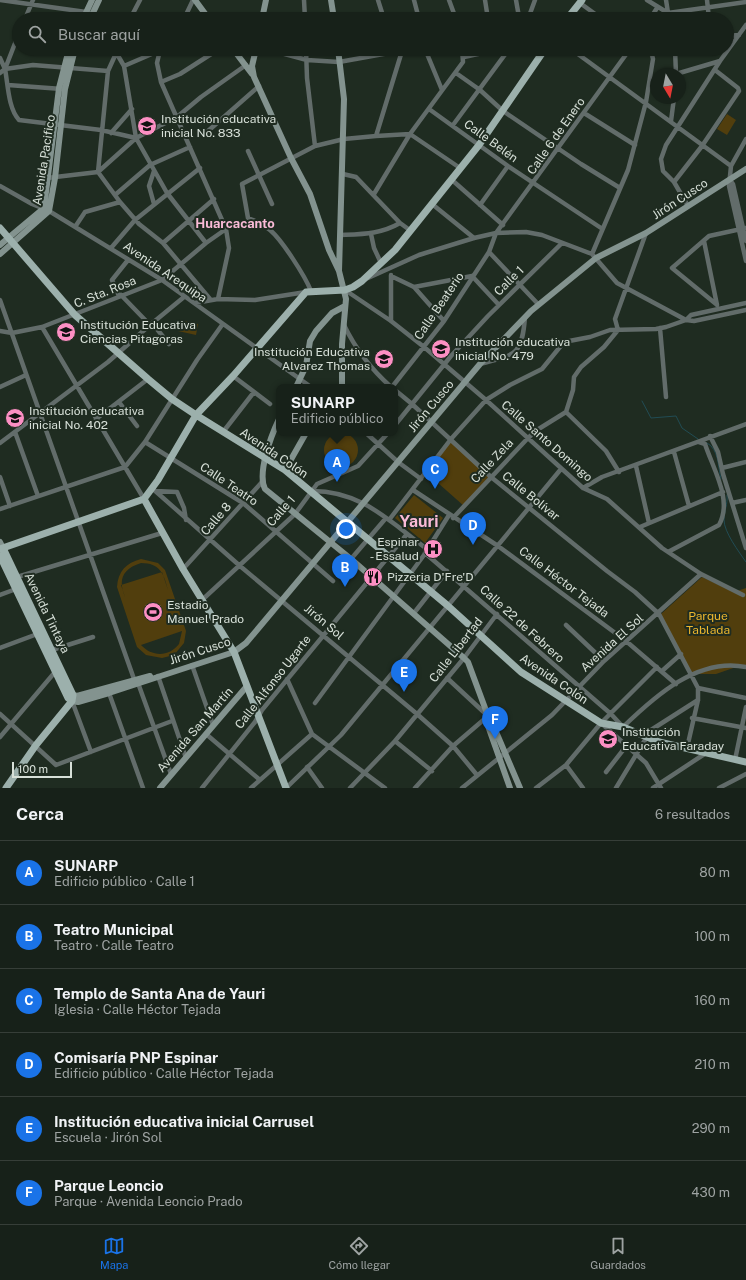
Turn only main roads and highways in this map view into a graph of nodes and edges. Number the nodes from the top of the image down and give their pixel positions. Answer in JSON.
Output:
{"nodes":[{"id":1,"x":92,"y":0,"type":"edge"},
{"id":2,"x":98,"y":0,"type":"edge"},
{"id":3,"x":194,"y":0,"type":"edge"},
{"id":4,"x":266,"y":0,"type":"edge"},
{"id":5,"x":331,"y":0,"type":"edge"},
{"id":6,"x":581,"y":1,"type":"edge"},
{"id":7,"x":90,"y":12,"type":"edge"},
{"id":8,"x":91,"y":12,"type":"edge"},
{"id":9,"x":203,"y":12,"type":"edge"},
{"id":10,"x":263,"y":12,"type":"edge"},
{"id":11,"x":333,"y":12,"type":"edge"},
{"id":12,"x":572,"y":12,"type":"edge"},
{"id":13,"x":68,"y":56,"type":"edge"},
{"id":14,"x":72,"y":56,"type":"edge"},
{"id":15,"x":239,"y":56,"type":"edge"},
{"id":16,"x":254,"y":56,"type":"edge"},
{"id":17,"x":339,"y":56,"type":"edge"},
{"id":18,"x":540,"y":56,"type":"edge"},
{"id":19,"x":66,"y":67,"type":"junction"},
{"id":20,"x":254,"y":77,"type":"junction"},
{"id":21,"x":58,"y":126,"type":"junction"},
{"id":22,"x":746,"y":169,"type":"edge"},
{"id":23,"x":46,"y":210,"type":"junction"},
{"id":24,"x":0,"y":228,"type":"edge"},
{"id":25,"x":11,"y":239,"type":"junction"},
{"id":26,"x":0,"y":245,"type":"edge"},
{"id":27,"x":0,"y":254,"type":"edge"},
{"id":28,"x":339,"y":271,"type":"junction"},
{"id":29,"x":345,"y":290,"type":"junction"},
{"id":30,"x":345,"y":306,"type":"junction"},
{"id":31,"x":298,"y":384,"type":"edge"},
{"id":32,"x":342,"y":384,"type":"edge"},
{"id":33,"x":196,"y":415,"type":"junction"},
{"id":34,"x":276,"y":426,"type":"edge"},
{"id":35,"x":304,"y":436,"type":"edge"},
{"id":36,"x":266,"y":459,"type":"junction"},
{"id":37,"x":285,"y":470,"type":"junction"},
{"id":38,"x":144,"y":499,"type":"junction"},
{"id":39,"x":348,"y":522,"type":"junction"},
{"id":40,"x":331,"y":542,"type":"junction"},
{"id":41,"x":1,"y":546,"type":"edge"},
{"id":42,"x":0,"y":556,"type":"edge"},
{"id":43,"x":40,"y":633,"type":"junction"},
{"id":44,"x":234,"y":652,"type":"junction"},
{"id":45,"x":136,"y":681,"type":"junction"},
{"id":46,"x":247,"y":686,"type":"junction"},
{"id":47,"x":72,"y":698,"type":"junction"},
{"id":48,"x":488,"y":716,"type":"junction"},
{"id":49,"x":746,"y":762,"type":"edge"},
{"id":50,"x":6,"y":788,"type":"edge"},
{"id":51,"x":161,"y":788,"type":"edge"},
{"id":52,"x":286,"y":788,"type":"edge"},
{"id":53,"x":510,"y":788,"type":"edge"},
{"id":54,"x":520,"y":788,"type":"edge"}],
"edges":[{"from":1,"to":7,"type":"main road"},
{"from":2,"to":8,"type":"main road"},
{"from":3,"to":9,"type":"main road"},
{"from":4,"to":10,"type":"main road"},
{"from":5,"to":11,"type":"main road"},
{"from":6,"to":12,"type":"main road"},
{"from":13,"to":19,"type":"main road","name":"Avenida Pacifico"},
{"from":14,"to":19,"type":"main road","name":"Avenida Pacifico"},
{"from":15,"to":20,"type":"main road"},
{"from":16,"to":20,"type":"main road"},
{"from":17,"to":28,"type":"main road"},
{"from":18,"to":29,"type":"main road"},
{"from":19,"to":21,"type":"main road","name":"Avenida Pacifico"},
{"from":20,"to":28,"type":"main road"},
{"from":21,"to":23,"type":"main road","name":"Avenida Pacifico"},
{"from":21,"to":23,"type":"main road","name":"Avenida Pacifico"},
{"from":22,"to":39,"type":"main road","name":"Jirón Cusco"},
{"from":23,"to":25,"type":"main road","name":"Avenida Pacifico"},
{"from":24,"to":25,"type":"main road","name":"Avenida Colón"},
{"from":25,"to":26,"type":"main road","name":"Avenida Pacifico"},
{"from":25,"to":27,"type":"main road","name":"Avenida Pacifico"},
{"from":25,"to":33,"type":"main road","name":"Avenida Colón"},
{"from":28,"to":29,"type":"main road"},
{"from":29,"to":30,"type":"main road"},
{"from":29,"to":33,"type":"main road"},
{"from":30,"to":31,"type":"main road"},
{"from":30,"to":32,"type":"main road"},
{"from":33,"to":36,"type":"main road","name":"Avenida Colón"},
{"from":33,"to":38,"type":"main road"},
{"from":34,"to":36,"type":"main road"},
{"from":35,"to":37,"type":"main road"},
{"from":36,"to":37,"type":"main road","name":"Avenida Colón"},
{"from":36,"to":40,"type":"main road"},
{"from":37,"to":39,"type":"main road","name":"Avenida Colón"},
{"from":38,"to":41,"type":"main road"},
{"from":38,"to":44,"type":"main road"},
{"from":39,"to":40,"type":"main road","name":"Jirón Cusco"},
{"from":39,"to":49,"type":"main road","name":"Avenida Colón"},
{"from":40,"to":44,"type":"main road","name":"Jirón Cusco"},
{"from":40,"to":48,"type":"main road"},
{"from":41,"to":43,"type":"main road","name":"Avenida Tintaya"},
{"from":42,"to":43,"type":"main road","name":"Avenida Tintaya"},
{"from":43,"to":47,"type":"main road","name":"Avenida Tintaya"},
{"from":43,"to":47,"type":"main road","name":"Avenida Tintaya"},
{"from":44,"to":45,"type":"main road","name":"Jirón Cusco"},
{"from":44,"to":46,"type":"main road"},
{"from":45,"to":47,"type":"main road","name":"Jirón Cusco"},
{"from":45,"to":47,"type":"main road","name":"Jirón Cusco"},
{"from":46,"to":51,"type":"main road","name":"Avenida San Martín"},
{"from":46,"to":52,"type":"main road"},
{"from":47,"to":50,"type":"main road"},
{"from":48,"to":53,"type":"main road"},
{"from":48,"to":54,"type":"main road"}]}
